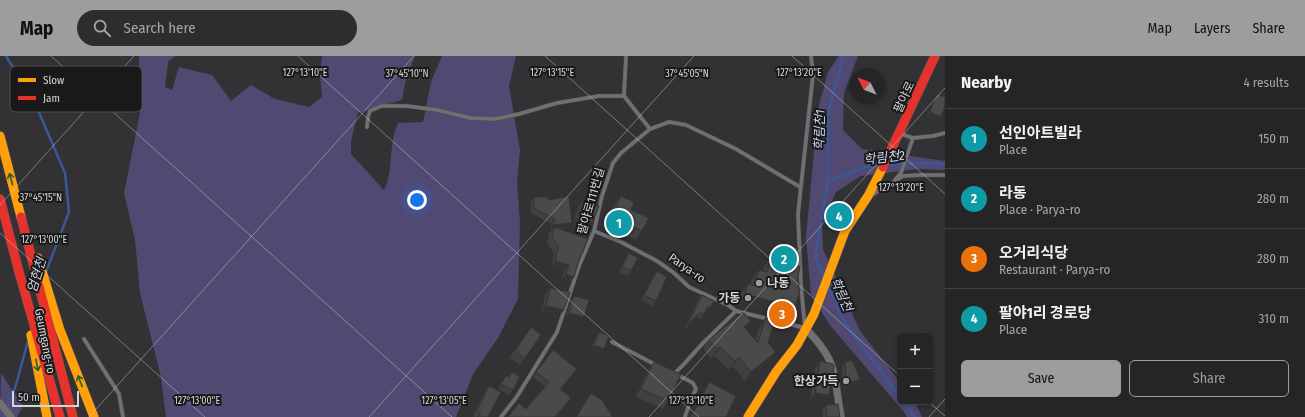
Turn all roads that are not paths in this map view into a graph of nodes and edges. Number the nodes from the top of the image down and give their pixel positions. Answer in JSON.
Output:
{"nodes":[{"id":1,"x":626,"y":56,"type":"edge"},
{"id":2,"x":812,"y":56,"type":"edge"},
{"id":3,"x":935,"y":56,"type":"edge"},
{"id":4,"x":624,"y":96,"type":"junction"},
{"id":5,"x":367,"y":127,"type":"dead end"},
{"id":6,"x":650,"y":129,"type":"junction"},
{"id":7,"x":945,"y":133,"type":"edge"},
{"id":8,"x":900,"y":134,"type":"junction"},
{"id":9,"x":0,"y":136,"type":"edge"},
{"id":10,"x":912,"y":138,"type":"junction"},
{"id":11,"x":945,"y":175,"type":"edge"},
{"id":12,"x":893,"y":182,"type":"junction"},
{"id":13,"x":800,"y":187,"type":"junction"},
{"id":14,"x":867,"y":198,"type":"junction"},
{"id":15,"x":0,"y":199,"type":"edge"},
{"id":16,"x":27,"y":230,"type":"junction"},
{"id":17,"x":594,"y":231,"type":"junction"},
{"id":18,"x":19,"y":272,"type":"junction"},
{"id":19,"x":736,"y":311,"type":"junction"},
{"id":20,"x":805,"y":328,"type":"junction"},
{"id":21,"x":84,"y":339,"type":"dead end"},
{"id":22,"x":612,"y":342,"type":"dead end"},
{"id":23,"x":663,"y":368,"type":"edge"},
{"id":24,"x":669,"y":371,"type":"edge"},
{"id":25,"x":675,"y":373,"type":"junction"},
{"id":26,"x":0,"y":403,"type":"edge"},
{"id":27,"x":11,"y":417,"type":"edge"},
{"id":28,"x":47,"y":417,"type":"edge"},
{"id":29,"x":60,"y":417,"type":"edge"},
{"id":30,"x":73,"y":417,"type":"edge"},
{"id":31,"x":94,"y":417,"type":"edge"},
{"id":32,"x":123,"y":417,"type":"edge"},
{"id":33,"x":501,"y":417,"type":"edge"},
{"id":34,"x":685,"y":417,"type":"edge"},
{"id":35,"x":748,"y":417,"type":"edge"},
{"id":36,"x":841,"y":417,"type":"edge"}],
"edges":[{"from":1,"to":4,"type":"lane"},
{"from":2,"to":13,"type":"lane"},
{"from":3,"to":8,"type":"main road","name":"팔야로"},
{"from":4,"to":5,"type":"lane"},
{"from":4,"to":6,"type":"lane"},
{"from":6,"to":13,"type":"lane","name":"팔야로111번길"},
{"from":6,"to":17,"type":"lane","name":"팔야로111번길"},
{"from":7,"to":10,"type":"lane"},
{"from":8,"to":10,"type":"lane"},
{"from":8,"to":14,"type":"main road","name":"팔야로"},
{"from":16,"to":9,"type":"main road","one_way":true},
{"from":10,"to":12,"type":"lane"},
{"from":11,"to":12,"type":"lane"},
{"from":12,"to":14,"type":"lane"},
{"from":13,"to":20,"type":"lane"},
{"from":14,"to":20,"type":"main road","name":"팔야로"},
{"from":15,"to":18,"type":"main road","name":"Geumgang-ro"},
{"from":16,"to":30,"type":"main road"},
{"from":31,"to":16,"type":"main road","one_way":true},
{"from":17,"to":19,"type":"lane","name":"Parya-ro"},
{"from":17,"to":33,"type":"lane","name":"팔야로111번길"},
{"from":18,"to":28,"type":"main road","name":"Geumgang-ro","one_way":true},
{"from":18,"to":29,"type":"main road"},
{"from":19,"to":20,"type":"lane","name":"Parya-ro"},
{"from":19,"to":25,"type":"lane"},
{"from":20,"to":35,"type":"main road"},
{"from":20,"to":36,"type":"street"},
{"from":21,"to":32,"type":"lane"},
{"from":22,"to":23,"type":"lane"},
{"from":24,"to":25,"type":"lane"},
{"from":25,"to":34,"type":"lane"},
{"from":26,"to":27,"type":"street"}]}
